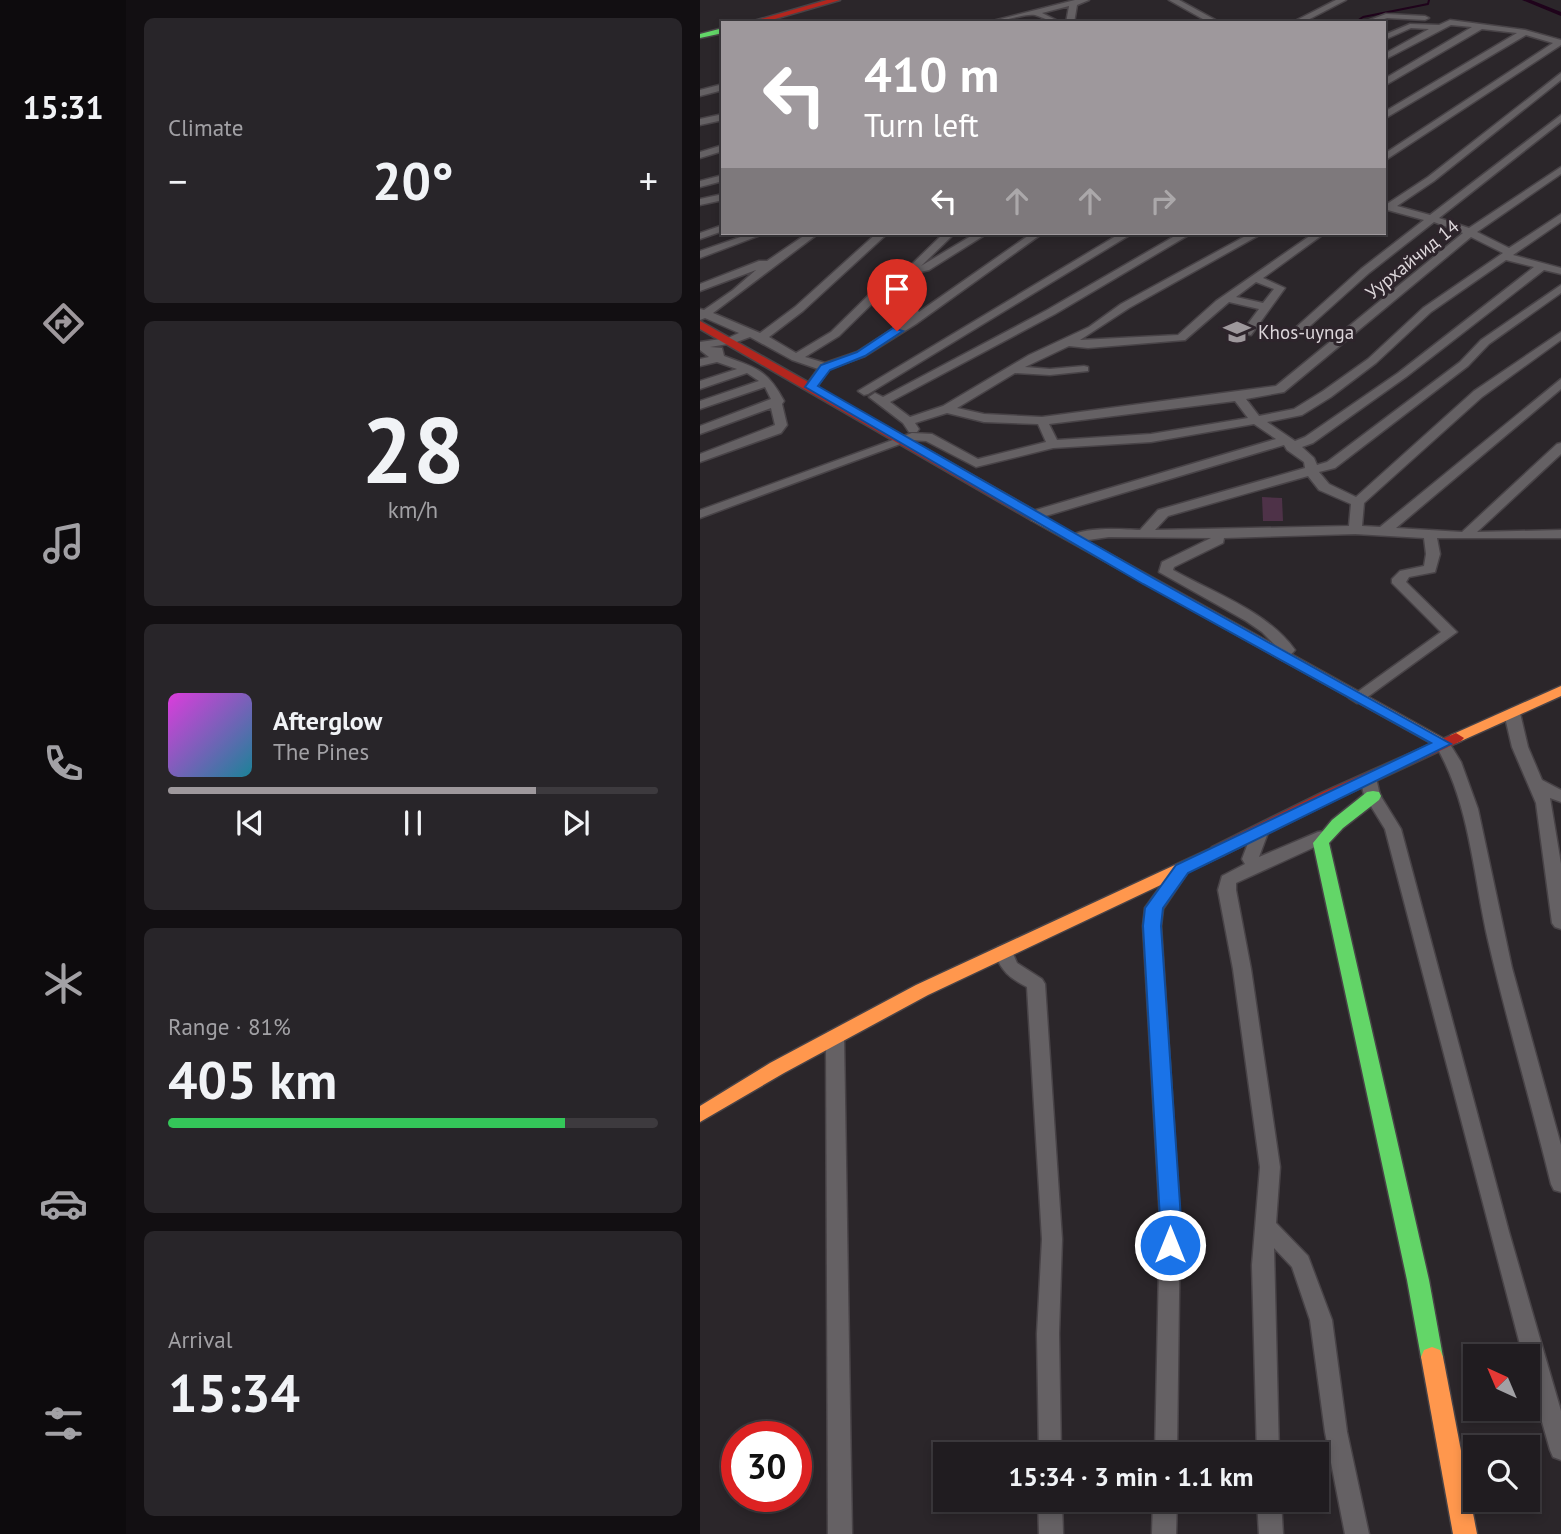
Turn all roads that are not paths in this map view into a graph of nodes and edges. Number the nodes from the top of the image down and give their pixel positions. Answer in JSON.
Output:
{"nodes":[{"id":1,"x":836,"y":0,"type":"edge"},
{"id":2,"x":1172,"y":0,"type":"edge"},
{"id":3,"x":1342,"y":0,"type":"edge"},
{"id":4,"x":1034,"y":12,"type":"junction"},
{"id":5,"x":758,"y":21,"type":"edge"},
{"id":6,"x":997,"y":21,"type":"edge"},
{"id":7,"x":1054,"y":21,"type":"edge"},
{"id":8,"x":1070,"y":21,"type":"edge"},
{"id":9,"x":1213,"y":21,"type":"edge"},
{"id":10,"x":1300,"y":21,"type":"edge"},
{"id":11,"x":1370,"y":21,"type":"edge"},
{"id":12,"x":1450,"y":22,"type":"junction"},
{"id":13,"x":1482,"y":25,"type":"junction"},
{"id":14,"x":1440,"y":27,"type":"junction"},
{"id":15,"x":721,"y":31,"type":"edge"},
{"id":16,"x":1525,"y":32,"type":"junction"},
{"id":17,"x":700,"y":36,"type":"edge"},
{"id":18,"x":1386,"y":37,"type":"edge"},
{"id":19,"x":1560,"y":42,"type":"edge"},
{"id":20,"x":1386,"y":57,"type":"edge"},
{"id":21,"x":1561,"y":76,"type":"edge"},
{"id":22,"x":1386,"y":82,"type":"edge"},
{"id":23,"x":721,"y":88,"type":"edge"},
{"id":24,"x":700,"y":93,"type":"edge"},
{"id":25,"x":1386,"y":115,"type":"edge"},
{"id":26,"x":721,"y":117,"type":"edge"},
{"id":27,"x":1561,"y":118,"type":"edge"},
{"id":28,"x":700,"y":122,"type":"edge"},
{"id":29,"x":721,"y":149,"type":"edge"},
{"id":30,"x":700,"y":155,"type":"edge"},
{"id":31,"x":1386,"y":157,"type":"edge"},
{"id":32,"x":1561,"y":170,"type":"edge"},
{"id":33,"x":721,"y":179,"type":"edge"},
{"id":34,"x":700,"y":184,"type":"edge"},
{"id":35,"x":721,"y":197,"type":"edge"},
{"id":36,"x":700,"y":202,"type":"edge"},
{"id":37,"x":1387,"y":206,"type":"edge"},
{"id":38,"x":1561,"y":217,"type":"edge"},
{"id":39,"x":1433,"y":219,"type":"junction"},
{"id":40,"x":721,"y":229,"type":"edge"},
{"id":41,"x":1473,"y":231,"type":"junction"},
{"id":42,"x":755,"y":235,"type":"edge"},
{"id":43,"x":811,"y":235,"type":"edge"},
{"id":44,"x":881,"y":235,"type":"edge"},
{"id":45,"x":948,"y":235,"type":"edge"},
{"id":46,"x":980,"y":235,"type":"edge"},
{"id":47,"x":1035,"y":235,"type":"edge"},
{"id":48,"x":1125,"y":235,"type":"edge"},
{"id":49,"x":1184,"y":235,"type":"edge"},
{"id":50,"x":1254,"y":235,"type":"edge"},
{"id":51,"x":1317,"y":235,"type":"edge"},
{"id":52,"x":700,"y":236,"type":"edge"},
{"id":53,"x":1506,"y":254,"type":"junction"},
{"id":54,"x":700,"y":255,"type":"edge"},
{"id":55,"x":784,"y":255,"type":"junction"},
{"id":56,"x":1541,"y":267,"type":"junction"},
{"id":57,"x":908,"y":271,"type":"junction"},
{"id":58,"x":1561,"y":271,"type":"edge"},
{"id":59,"x":1255,"y":278,"type":"junction"},
{"id":60,"x":886,"y":284,"type":"junction"},
{"id":61,"x":700,"y":288,"type":"edge"},
{"id":62,"x":1561,"y":288,"type":"edge"},
{"id":63,"x":1228,"y":298,"type":"junction"},
{"id":64,"x":1266,"y":307,"type":"junction"},
{"id":65,"x":701,"y":317,"type":"edge"},
{"id":66,"x":917,"y":317,"type":"junction"},
{"id":67,"x":749,"y":332,"type":"junction"},
{"id":68,"x":1247,"y":332,"type":"dead end"},
{"id":69,"x":1297,"y":332,"type":"dead end"},
{"id":70,"x":1561,"y":335,"type":"edge"},
{"id":71,"x":762,"y":337,"type":"junction"},
{"id":72,"x":1068,"y":342,"type":"junction"},
{"id":73,"x":724,"y":343,"type":"junction"},
{"id":74,"x":700,"y":345,"type":"edge"},
{"id":75,"x":718,"y":358,"type":"junction"},
{"id":76,"x":796,"y":358,"type":"junction"},
{"id":77,"x":700,"y":363,"type":"edge"},
{"id":78,"x":825,"y":367,"type":"junction"},
{"id":79,"x":748,"y":369,"type":"junction"},
{"id":80,"x":1013,"y":369,"type":"junction"},
{"id":81,"x":1084,"y":369,"type":"dead end"},
{"id":82,"x":768,"y":382,"type":"junction"},
{"id":83,"x":1561,"y":383,"type":"edge"},
{"id":84,"x":700,"y":385,"type":"edge"},
{"id":85,"x":811,"y":387,"type":"junction"},
{"id":86,"x":1237,"y":396,"type":"junction"},
{"id":87,"x":884,"y":401,"type":"junction"},
{"id":88,"x":776,"y":404,"type":"junction"},
{"id":89,"x":700,"y":405,"type":"edge"},
{"id":90,"x":947,"y":409,"type":"junction"},
{"id":91,"x":1256,"y":420,"type":"junction"},
{"id":92,"x":908,"y":421,"type":"junction"},
{"id":93,"x":1042,"y":421,"type":"junction"},
{"id":94,"x":700,"y":430,"type":"edge"},
{"id":95,"x":909,"y":440,"type":"junction"},
{"id":96,"x":1289,"y":443,"type":"junction"},
{"id":97,"x":1053,"y":444,"type":"junction"},
{"id":98,"x":1561,"y":447,"type":"edge"},
{"id":99,"x":700,"y":458,"type":"edge"},
{"id":100,"x":1312,"y":472,"type":"junction"},
{"id":101,"x":1358,"y":502,"type":"junction"},
{"id":102,"x":700,"y":514,"type":"edge"},
{"id":103,"x":1034,"y":515,"type":"junction"},
{"id":104,"x":1355,"y":530,"type":"junction"},
{"id":105,"x":1383,"y":532,"type":"junction"},
{"id":106,"x":1144,"y":534,"type":"junction"},
{"id":107,"x":1561,"y":534,"type":"edge"},
{"id":108,"x":1430,"y":535,"type":"junction"},
{"id":109,"x":1217,"y":536,"type":"junction"},
{"id":110,"x":1465,"y":536,"type":"junction"},
{"id":111,"x":1074,"y":538,"type":"junction"},
{"id":112,"x":1282,"y":656,"type":"junction"},
{"id":113,"x":1561,"y":690,"type":"edge"},
{"id":114,"x":1357,"y":698,"type":"junction"},
{"id":115,"x":1512,"y":713,"type":"junction"},
{"id":116,"x":1443,"y":744,"type":"junction"},
{"id":117,"x":1537,"y":784,"type":"junction"},
{"id":118,"x":1370,"y":787,"type":"junction"},
{"id":119,"x":1561,"y":797,"type":"edge"},
{"id":120,"x":1261,"y":830,"type":"junction"},
{"id":121,"x":1324,"y":836,"type":"junction"},
{"id":122,"x":1256,"y":865,"type":"junction"},
{"id":123,"x":1182,"y":869,"type":"junction"},
{"id":124,"x":1561,"y":923,"type":"edge"},
{"id":125,"x":1004,"y":950,"type":"junction"},
{"id":126,"x":835,"y":1037,"type":"junction"},
{"id":127,"x":700,"y":1115,"type":"edge"},
{"id":128,"x":1561,"y":1184,"type":"edge"},
{"id":129,"x":1265,"y":1225,"type":"junction"},
{"id":130,"x":1050,"y":1442,"type":"edge"},
{"id":131,"x":1166,"y":1442,"type":"edge"},
{"id":132,"x":1268,"y":1442,"type":"edge"},
{"id":133,"x":1561,"y":1450,"type":"edge"},
{"id":134,"x":1050,"y":1512,"type":"edge"},
{"id":135,"x":1165,"y":1512,"type":"edge"},
{"id":136,"x":1270,"y":1512,"type":"edge"},
{"id":137,"x":840,"y":1534,"type":"edge"},
{"id":138,"x":1051,"y":1534,"type":"edge"},
{"id":139,"x":1164,"y":1534,"type":"edge"},
{"id":140,"x":1271,"y":1534,"type":"edge"},
{"id":141,"x":1357,"y":1534,"type":"edge"},
{"id":142,"x":1465,"y":1534,"type":"edge"}],
"edges":[{"from":1,"to":5,"type":"main road"},
{"from":2,"to":9,"type":"street"},
{"from":3,"to":10,"type":"street"},
{"from":4,"to":6,"type":"street"},
{"from":4,"to":7,"type":"street"},
{"from":4,"to":8,"type":"street"},
{"from":11,"to":12,"type":"street"},
{"from":12,"to":13,"type":"street"},
{"from":12,"to":14,"type":"street"},
{"from":13,"to":16,"type":"street"},
{"from":13,"to":22,"type":"street"},
{"from":14,"to":18,"type":"street"},
{"from":14,"to":20,"type":"street"},
{"from":15,"to":17,"type":"main road"},
{"from":16,"to":19,"type":"street"},
{"from":16,"to":25,"type":"street"},
{"from":19,"to":31,"type":"street"},
{"from":21,"to":37,"type":"street"},
{"from":23,"to":24,"type":"street"},
{"from":26,"to":28,"type":"street"},
{"from":27,"to":39,"type":"street"},
{"from":29,"to":30,"type":"street"},
{"from":32,"to":41,"type":"street","name":"Уурхайчид 14"},
{"from":33,"to":34,"type":"street"},
{"from":35,"to":36,"type":"street"},
{"from":37,"to":39,"type":"street"},
{"from":38,"to":53,"type":"street"},
{"from":39,"to":41,"type":"street"},
{"from":39,"to":69,"type":"street"},
{"from":40,"to":52,"type":"street"},
{"from":41,"to":53,"type":"street"},
{"from":41,"to":86,"type":"street","name":"Уурхайчид 14"},
{"from":42,"to":54,"type":"street"},
{"from":43,"to":55,"type":"street"},
{"from":44,"to":71,"type":"street"},
{"from":45,"to":57,"type":"street"},
{"from":46,"to":57,"type":"street"},
{"from":47,"to":66,"type":"street"},
{"from":48,"to":87,"type":"street"},
{"from":49,"to":87,"type":"street"},
{"from":50,"to":72,"type":"street"},
{"from":51,"to":59,"type":"street"},
{"from":53,"to":56,"type":"street"},
{"from":53,"to":91,"type":"street"},
{"from":55,"to":61,"type":"street"},
{"from":55,"to":65,"type":"street"},
{"from":56,"to":58,"type":"street"},
{"from":56,"to":96,"type":"street"},
{"from":57,"to":60,"type":"street"},
{"from":59,"to":63,"type":"street"},
{"from":59,"to":64,"type":"street"},
{"from":60,"to":66,"type":"street"},
{"from":60,"to":76,"type":"street"},
{"from":62,"to":100,"type":"street"},
{"from":63,"to":64,"type":"street"},
{"from":63,"to":72,"type":"street"},
{"from":64,"to":68,"type":"street"},
{"from":65,"to":67,"type":"street"},
{"from":65,"to":73,"type":"main road"},
{"from":66,"to":78,"type":"street"},
{"from":67,"to":71,"type":"street"},
{"from":67,"to":73,"type":"street"},
{"from":70,"to":101,"type":"street"},
{"from":71,"to":76,"type":"street"},
{"from":72,"to":80,"type":"street"},
{"from":73,"to":74,"type":"street"},
{"from":73,"to":75,"type":"street"},
{"from":73,"to":85,"type":"main road"},
{"from":74,"to":75,"type":"street"},
{"from":75,"to":77,"type":"street"},
{"from":75,"to":79,"type":"street"},
{"from":76,"to":78,"type":"street"},
{"from":78,"to":85,"type":"street"},
{"from":79,"to":82,"type":"street"},
{"from":79,"to":84,"type":"street"},
{"from":80,"to":81,"type":"street"},
{"from":80,"to":90,"type":"street"},
{"from":82,"to":88,"type":"street"},
{"from":82,"to":89,"type":"street"},
{"from":83,"to":105,"type":"street"},
{"from":85,"to":95,"type":"main road"},
{"from":86,"to":91,"type":"street"},
{"from":86,"to":93,"type":"street","name":"Уурхайчид 14"},
{"from":87,"to":92,"type":"street"},
{"from":88,"to":94,"type":"street"},
{"from":88,"to":99,"type":"street"},
{"from":90,"to":92,"type":"street"},
{"from":90,"to":93,"type":"street","name":"Уурхайчид 14"},
{"from":91,"to":96,"type":"street"},
{"from":91,"to":97,"type":"street"},
{"from":92,"to":95,"type":"street"},
{"from":93,"to":97,"type":"street"},
{"from":95,"to":97,"type":"street"},
{"from":95,"to":102,"type":"street"},
{"from":95,"to":103,"type":"main road"},
{"from":96,"to":100,"type":"street"},
{"from":96,"to":103,"type":"street"},
{"from":98,"to":110,"type":"street"},
{"from":100,"to":101,"type":"street"},
{"from":100,"to":106,"type":"street"},
{"from":101,"to":104,"type":"street"},
{"from":103,"to":111,"type":"main road"},
{"from":104,"to":105,"type":"street"},
{"from":104,"to":109,"type":"street"},
{"from":105,"to":108,"type":"street"},
{"from":106,"to":109,"type":"street"},
{"from":106,"to":111,"type":"street"},
{"from":107,"to":110,"type":"street"},
{"from":108,"to":110,"type":"street"},
{"from":108,"to":114,"type":"street"},
{"from":109,"to":112,"type":"street"},
{"from":111,"to":112,"type":"main road"},
{"from":112,"to":114,"type":"main road"},
{"from":113,"to":115,"type":"main road"},
{"from":114,"to":116,"type":"main road"},
{"from":115,"to":116,"type":"main road"},
{"from":115,"to":117,"type":"street"},
{"from":116,"to":118,"type":"main road"},
{"from":116,"to":128,"type":"street"},
{"from":117,"to":119,"type":"street"},
{"from":117,"to":124,"type":"street"},
{"from":118,"to":120,"type":"main road"},
{"from":118,"to":121,"type":"main road"},
{"from":118,"to":133,"type":"street"},
{"from":120,"to":122,"type":"street"},
{"from":120,"to":123,"type":"main road"},
{"from":121,"to":122,"type":"street"},
{"from":121,"to":142,"type":"main road"},
{"from":122,"to":129,"type":"street"},
{"from":123,"to":125,"type":"main road"},
{"from":123,"to":131,"type":"street"},
{"from":125,"to":126,"type":"main road"},
{"from":125,"to":130,"type":"street"},
{"from":126,"to":127,"type":"main road"},
{"from":126,"to":137,"type":"street"},
{"from":129,"to":132,"type":"street"},
{"from":129,"to":141,"type":"street"},
{"from":134,"to":138,"type":"street"},
{"from":135,"to":139,"type":"street"},
{"from":136,"to":140,"type":"street"}]}
